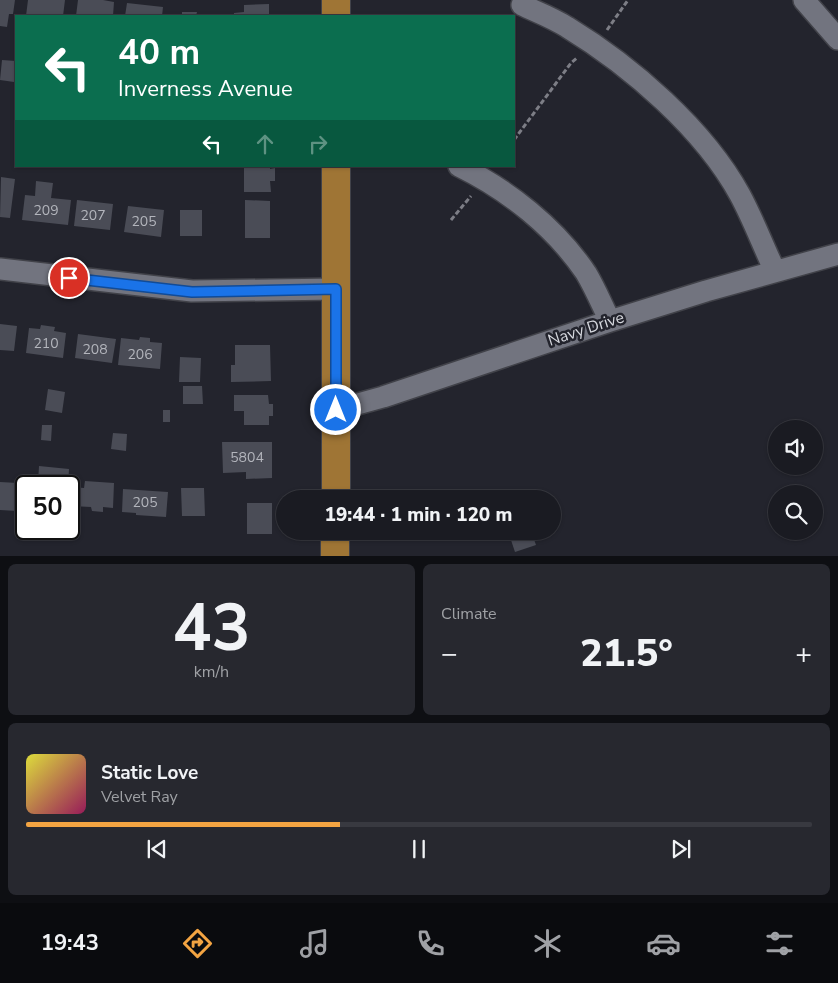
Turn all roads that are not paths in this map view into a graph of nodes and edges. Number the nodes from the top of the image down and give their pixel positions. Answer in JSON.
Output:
{"nodes":[{"id":1,"x":336,"y":0,"type":"edge"},
{"id":2,"x":804,"y":0,"type":"edge"},
{"id":3,"x":522,"y":5,"type":"dead end"},
{"id":4,"x":336,"y":15,"type":"edge"},
{"id":5,"x":838,"y":39,"type":"edge"},
{"id":6,"x":336,"y":167,"type":"edge"},
{"id":7,"x":461,"y":167,"type":"edge"},
{"id":8,"x":838,"y":254,"type":"edge"},
{"id":9,"x":0,"y":269,"type":"edge"},
{"id":10,"x":775,"y":271,"type":"junction"},
{"id":11,"x":336,"y":289,"type":"junction"},
{"id":12,"x":610,"y":321,"type":"junction"},
{"id":13,"x":336,"y":410,"type":"junction"},
{"id":14,"x":336,"y":490,"type":"edge"},
{"id":15,"x":335,"y":540,"type":"edge"},
{"id":16,"x":335,"y":556,"type":"edge"}],
"edges":[{"from":1,"to":4,"type":"main road"},
{"from":2,"to":5,"type":"street"},
{"from":3,"to":10,"type":"street"},
{"from":6,"to":11,"type":"main road"},
{"from":7,"to":12,"type":"street"},
{"from":8,"to":10,"type":"street","name":"Navy Drive"},
{"from":9,"to":11,"type":"street"},
{"from":10,"to":12,"type":"street","name":"Navy Drive"},
{"from":11,"to":13,"type":"main road"},
{"from":12,"to":13,"type":"street","name":"Navy Drive"},
{"from":13,"to":14,"type":"main road"},
{"from":15,"to":16,"type":"main road"}]}
